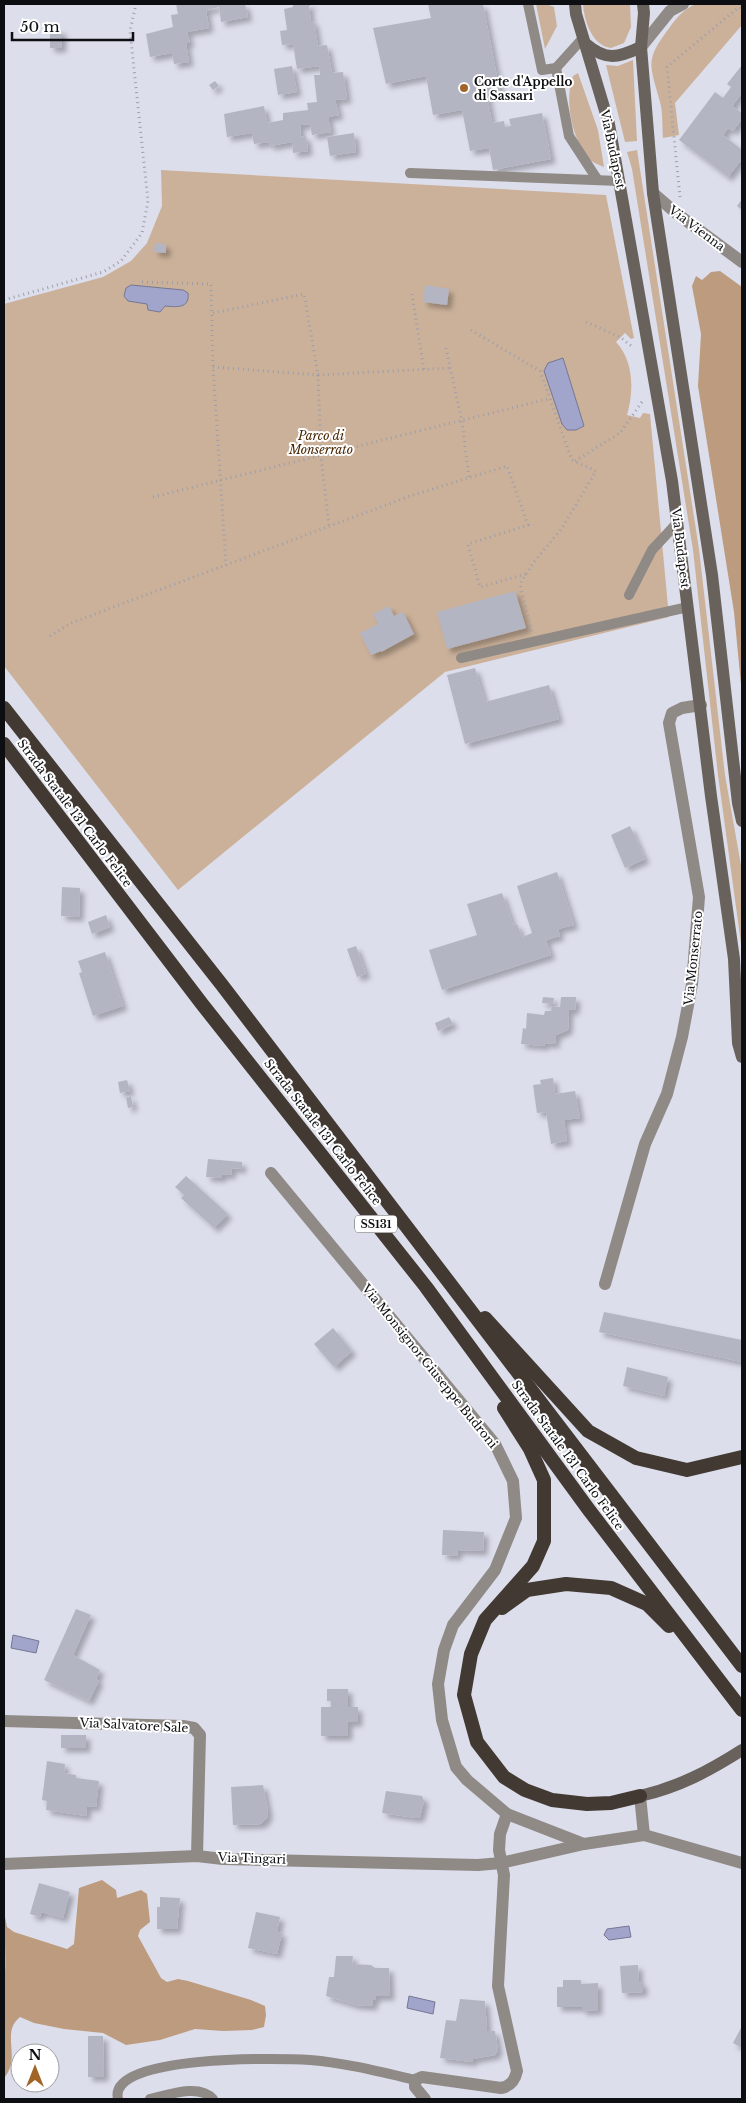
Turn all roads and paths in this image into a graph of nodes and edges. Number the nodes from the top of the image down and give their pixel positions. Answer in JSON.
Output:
{"nodes":[{"id":1,"x":136,"y":4,"type":"edge"},
{"id":2,"x":528,"y":4,"type":"edge"},
{"id":3,"x":575,"y":4,"type":"edge"},
{"id":4,"x":643,"y":4,"type":"edge"},
{"id":5,"x":683,"y":4,"type":"edge"},
{"id":6,"x":742,"y":10,"type":"edge"},
{"id":7,"x":584,"y":41,"type":"junction"},
{"id":8,"x":641,"y":47,"type":"junction"},
{"id":9,"x":556,"y":68,"type":"junction"},
{"id":10,"x":410,"y":172,"type":"dead end"},
{"id":11,"x":597,"y":179,"type":"junction"},
{"id":12,"x":620,"y":181,"type":"junction"},
{"id":13,"x":653,"y":193,"type":"junction"},
{"id":14,"x":680,"y":204,"type":"dead end"},
{"id":15,"x":742,"y":262,"type":"edge"},
{"id":16,"x":142,"y":282,"type":"dead end"},
{"id":17,"x":412,"y":294,"type":"dead end"},
{"id":18,"x":4,"y":300,"type":"edge"},
{"id":19,"x":213,"y":313,"type":"junction"},
{"id":20,"x":586,"y":322,"type":"dead end"},
{"id":21,"x":471,"y":330,"type":"dead end"},
{"id":22,"x":446,"y":348,"type":"dead end"},
{"id":23,"x":640,"y":354,"type":"dead end"},
{"id":24,"x":214,"y":367,"type":"junction"},
{"id":25,"x":450,"y":368,"type":"junction"},
{"id":26,"x":424,"y":370,"type":"junction"},
{"id":27,"x":318,"y":375,"type":"junction"},
{"id":28,"x":548,"y":399,"type":"junction"},
{"id":29,"x":645,"y":399,"type":"dead end"},
{"id":30,"x":462,"y":422,"type":"junction"},
{"id":31,"x":322,"y":456,"type":"junction"},
{"id":32,"x":575,"y":461,"type":"junction"},
{"id":33,"x":469,"y":478,"type":"junction"},
{"id":34,"x":220,"y":481,"type":"junction"},
{"id":35,"x":153,"y":498,"type":"dead end"},
{"id":36,"x":678,"y":522,"type":"junction"},
{"id":37,"x":329,"y":527,"type":"junction"},
{"id":38,"x":226,"y":565,"type":"junction"},
{"id":39,"x":526,"y":574,"type":"junction"},
{"id":40,"x":629,"y":595,"type":"dead end"},
{"id":41,"x":688,"y":607,"type":"junction"},
{"id":42,"x":50,"y":636,"type":"dead end"},
{"id":43,"x":534,"y":642,"type":"junction"},
{"id":44,"x":460,"y":658,"type":"dead end"},
{"id":45,"x":701,"y":705,"type":"junction"},
{"id":46,"x":4,"y":708,"type":"edge"},
{"id":47,"x":4,"y":744,"type":"edge"},
{"id":48,"x":740,"y":803,"type":"edge"},
{"id":49,"x":742,"y":822,"type":"edge"},
{"id":50,"x":742,"y":998,"type":"edge"},
{"id":51,"x":737,"y":1012,"type":"junction"},
{"id":52,"x":742,"y":1057,"type":"edge"},
{"id":53,"x":271,"y":1173,"type":"dead end"},
{"id":54,"x":417,"y":1242,"type":"junction"},
{"id":55,"x":604,"y":1284,"type":"dead end"},
{"id":56,"x":426,"y":1287,"type":"junction"},
{"id":57,"x":742,"y":1457,"type":"edge"},
{"id":58,"x":485,"y":1620,"type":"junction"},
{"id":59,"x":707,"y":1664,"type":"junction"},
{"id":60,"x":742,"y":1666,"type":"edge"},
{"id":61,"x":742,"y":1710,"type":"edge"},
{"id":62,"x":4,"y":1721,"type":"edge"},
{"id":63,"x":742,"y":1750,"type":"edge"},
{"id":64,"x":640,"y":1796,"type":"junction"},
{"id":65,"x":507,"y":1814,"type":"junction"},
{"id":66,"x":644,"y":1834,"type":"junction"},
{"id":67,"x":584,"y":1844,"type":"junction"},
{"id":68,"x":197,"y":1856,"type":"junction"},
{"id":69,"x":501,"y":1863,"type":"junction"},
{"id":70,"x":742,"y":1863,"type":"edge"},
{"id":71,"x":4,"y":1864,"type":"edge"},
{"id":72,"x":415,"y":2080,"type":"junction"},
{"id":73,"x":118,"y":2099,"type":"edge"},
{"id":74,"x":150,"y":2099,"type":"edge"},
{"id":75,"x":213,"y":2099,"type":"edge"},
{"id":76,"x":425,"y":2099,"type":"edge"}],
"edges":[{"from":1,"to":18,"type":"path"},
{"from":2,"to":9,"type":"lane"},
{"from":3,"to":7,"type":"main road","name":"Via Budapest"},
{"from":4,"to":8,"type":"main road","name":"Via Budapest"},
{"from":5,"to":8,"type":"street"},
{"from":6,"to":14,"type":"path"},
{"from":7,"to":8,"type":"main road"},
{"from":7,"to":9,"type":"lane"},
{"from":7,"to":12,"type":"main road","name":"Via Budapest"},
{"from":8,"to":13,"type":"main road","name":"Via Budapest"},
{"from":9,"to":11,"type":"lane"},
{"from":10,"to":11,"type":"lane"},
{"from":11,"to":12,"type":"lane"},
{"from":12,"to":36,"type":"main road","name":"Via Budapest"},
{"from":13,"to":15,"type":"street","name":"Via Vienna"},
{"from":13,"to":48,"type":"main road","name":"Via Budapest"},
{"from":16,"to":19,"type":"path"},
{"from":17,"to":26,"type":"path"},
{"from":19,"to":24,"type":"path"},
{"from":19,"to":27,"type":"path"},
{"from":20,"to":23,"type":"path"},
{"from":21,"to":28,"type":"path"},
{"from":22,"to":25,"type":"path"},
{"from":24,"to":27,"type":"path"},
{"from":24,"to":34,"type":"path"},
{"from":25,"to":26,"type":"path"},
{"from":25,"to":30,"type":"path"},
{"from":26,"to":27,"type":"path"},
{"from":27,"to":31,"type":"path"},
{"from":28,"to":30,"type":"path"},
{"from":28,"to":32,"type":"path"},
{"from":29,"to":32,"type":"path"},
{"from":30,"to":31,"type":"path"},
{"from":30,"to":33,"type":"path"},
{"from":31,"to":34,"type":"path"},
{"from":31,"to":37,"type":"path"},
{"from":32,"to":39,"type":"path"},
{"from":33,"to":37,"type":"path"},
{"from":33,"to":39,"type":"path"},
{"from":34,"to":35,"type":"path"},
{"from":34,"to":38,"type":"path"},
{"from":36,"to":40,"type":"lane"},
{"from":36,"to":41,"type":"main road","name":"Via Budapest"},
{"from":37,"to":38,"type":"path"},
{"from":38,"to":42,"type":"path"},
{"from":39,"to":43,"type":"path"},
{"from":41,"to":43,"type":"lane"},
{"from":41,"to":45,"type":"main road","name":"Via Budapest"},
{"from":43,"to":44,"type":"lane"},
{"from":45,"to":51,"type":"main road","name":"Via Budapest"},
{"from":45,"to":55,"type":"street","name":"Via Monserrato"},
{"from":46,"to":54,"type":"highway","name":"Strada Statale 131 Carlo Felice","number":"SS131"},
{"from":47,"to":56,"type":"highway","name":"Strada Statale 131 Carlo Felice","number":"SS131"},
{"from":48,"to":49,"type":"main road","name":"Via Budapest"},
{"from":50,"to":51,"type":"main road"},
{"from":51,"to":52,"type":"main road","name":"Via Budapest"},
{"from":53,"to":65,"type":"street","name":"Via Monsignor Giuseppe Budroni"},
{"from":54,"to":57,"type":"highway"},
{"from":54,"to":60,"type":"highway","name":"Strada Statale 131 Carlo Felice","number":"SS131"},
{"from":56,"to":58,"type":"highway"},
{"from":56,"to":59,"type":"highway","name":"Strada Statale 131 Carlo Felice","number":"SS131"},
{"from":58,"to":59,"type":"highway"},
{"from":58,"to":64,"type":"highway"},
{"from":59,"to":61,"type":"highway","name":"Strada Statale 131 Carlo Felice","number":"SS131"},
{"from":62,"to":68,"type":"street","name":"Via Salvatore Sale"},
{"from":63,"to":64,"type":"main road"},
{"from":64,"to":66,"type":"street"},
{"from":65,"to":67,"type":"street"},
{"from":65,"to":69,"type":"street"},
{"from":66,"to":67,"type":"street","name":"Via Tingari"},
{"from":66,"to":70,"type":"street"},
{"from":67,"to":69,"type":"street","name":"Via Tingari"},
{"from":68,"to":69,"type":"street","name":"Via Tingari"},
{"from":68,"to":71,"type":"street","name":"Via Tingari"},
{"from":69,"to":72,"type":"street"},
{"from":72,"to":73,"type":"lane"},
{"from":72,"to":76,"type":"street"},
{"from":74,"to":75,"type":"lane"}]}
